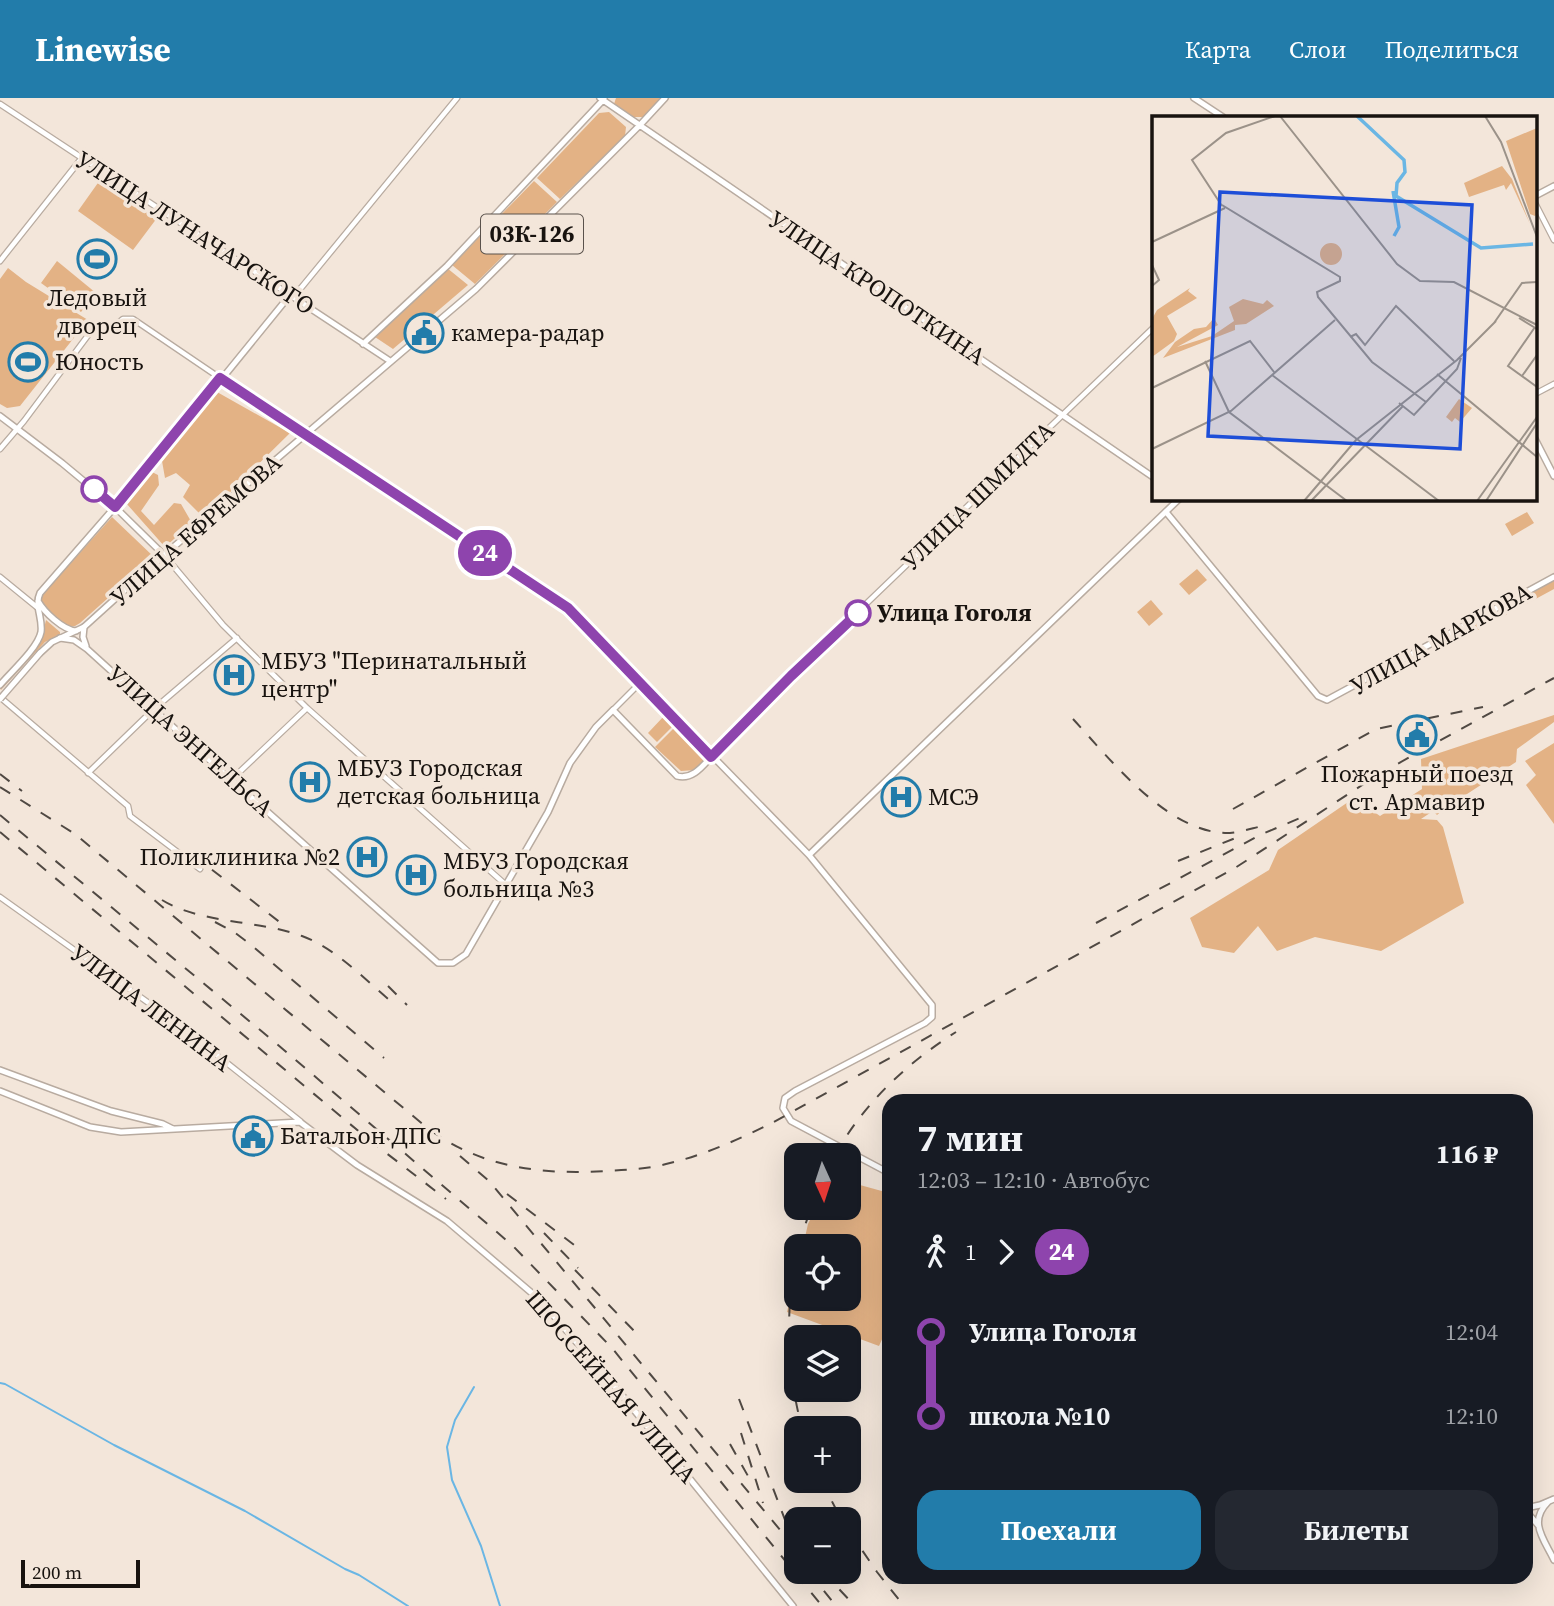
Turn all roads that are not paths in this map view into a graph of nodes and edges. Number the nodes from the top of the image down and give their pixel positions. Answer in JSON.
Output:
{"nodes":[{"id":1,"x":457,"y":98,"type":"edge"},
{"id":2,"x":665,"y":98,"type":"edge"},
{"id":3,"x":1194,"y":98,"type":"edge"},
{"id":4,"x":603,"y":99,"type":"edge"},
{"id":5,"x":0,"y":104,"type":"edge"},
{"id":6,"x":1221,"y":116,"type":"edge"},
{"id":7,"x":640,"y":125,"type":"junction"},
{"id":8,"x":81,"y":159,"type":"junction"},
{"id":9,"x":1554,"y":186,"type":"edge"},
{"id":10,"x":1536,"y":195,"type":"edge"},
{"id":11,"x":1536,"y":205,"type":"edge"},
{"id":12,"x":1554,"y":240,"type":"edge"},
{"id":13,"x":0,"y":261,"type":"edge"},
{"id":14,"x":290,"y":295,"type":"junction"},
{"id":15,"x":1152,"y":329,"type":"edge"},
{"id":16,"x":363,"y":344,"type":"junction"},
{"id":17,"x":390,"y":361,"type":"junction"},
{"id":18,"x":220,"y":378,"type":"junction"},
{"id":19,"x":1554,"y":384,"type":"edge"},
{"id":20,"x":1536,"y":393,"type":"edge"},
{"id":21,"x":1062,"y":415,"type":"junction"},
{"id":22,"x":0,"y":416,"type":"edge"},
{"id":23,"x":17,"y":428,"type":"junction"},
{"id":24,"x":307,"y":435,"type":"junction"},
{"id":25,"x":1536,"y":441,"type":"edge"},
{"id":26,"x":0,"y":449,"type":"edge"},
{"id":27,"x":1152,"y":476,"type":"edge"},
{"id":28,"x":1554,"y":476,"type":"edge"},
{"id":29,"x":1178,"y":500,"type":"edge"},
{"id":30,"x":115,"y":507,"type":"junction"},
{"id":31,"x":1166,"y":512,"type":"junction"},
{"id":32,"x":165,"y":556,"type":"junction"},
{"id":33,"x":0,"y":577,"type":"edge"},
{"id":34,"x":1554,"y":577,"type":"edge"},
{"id":35,"x":39,"y":595,"type":"junction"},
{"id":36,"x":26,"y":597,"type":"junction"},
{"id":37,"x":37,"y":608,"type":"junction"},
{"id":38,"x":84,"y":628,"type":"junction"},
{"id":39,"x":60,"y":638,"type":"junction"},
{"id":40,"x":237,"y":638,"type":"junction"},
{"id":41,"x":88,"y":649,"type":"junction"},
{"id":42,"x":640,"y":683,"type":"junction"},
{"id":43,"x":0,"y":685,"type":"edge"},
{"id":44,"x":2,"y":699,"type":"edge"},
{"id":45,"x":155,"y":708,"type":"junction"},
{"id":46,"x":307,"y":708,"type":"junction"},
{"id":47,"x":613,"y":710,"type":"junction"},
{"id":48,"x":711,"y":757,"type":"junction"},
{"id":49,"x":88,"y":773,"type":"junction"},
{"id":50,"x":231,"y":780,"type":"junction"},
{"id":51,"x":809,"y":855,"type":"junction"},
{"id":52,"x":200,"y":869,"type":"dead end"},
{"id":53,"x":507,"y":885,"type":"junction"},
{"id":54,"x":0,"y":897,"type":"edge"},
{"id":55,"x":0,"y":1070,"type":"edge"},
{"id":56,"x":0,"y":1091,"type":"edge"},
{"id":57,"x":300,"y":1122,"type":"junction"},
{"id":58,"x":173,"y":1129,"type":"junction"},
{"id":59,"x":882,"y":1169,"type":"edge"},
{"id":60,"x":1551,"y":1500,"type":"edge"},
{"id":61,"x":1533,"y":1507,"type":"edge"},
{"id":62,"x":1533,"y":1519,"type":"edge"},
{"id":63,"x":1538,"y":1525,"type":"junction"},
{"id":64,"x":1554,"y":1560,"type":"edge"},
{"id":65,"x":793,"y":1606,"type":"edge"}],
"edges":[{"from":1,"to":14,"type":"street"},
{"from":2,"to":7,"type":"main road","name":"УЛИЦА ЕФРЕМОВА","number":"03К-126"},
{"from":3,"to":6,"type":"main road"},
{"from":4,"to":7,"type":"main road","name":"УЛИЦА КРОПОТКИНА"},
{"from":4,"to":16,"type":"main road","number":"03К-126"},
{"from":5,"to":8,"type":"street","name":"УЛИЦА ЛУНАЧАРСКОГО"},
{"from":7,"to":17,"type":"main road","name":"УЛИЦА ЕФРЕМОВА","number":"03К-126"},
{"from":7,"to":21,"type":"main road","name":"УЛИЦА КРОПОТКИНА"},
{"from":8,"to":13,"type":"street"},
{"from":8,"to":14,"type":"street","name":"УЛИЦА ЛУНАЧАРСКОГО"},
{"from":9,"to":10,"type":"main road"},
{"from":11,"to":12,"type":"street"},
{"from":14,"to":16,"type":"main road","name":"УЛИЦА ЛУНАЧАРСКОГО"},
{"from":14,"to":18,"type":"main road"},
{"from":15,"to":21,"type":"street","name":"УЛИЦА ШМИДТА"},
{"from":16,"to":17,"type":"main road","name":"УЛИЦА ЛУНАЧАРСКОГО"},
{"from":17,"to":24,"type":"main road","name":"УЛИЦА ЕФРЕМОВА"},
{"from":18,"to":23,"type":"street"},
{"from":18,"to":24,"type":"main road"},
{"from":18,"to":30,"type":"main road"},
{"from":19,"to":20,"type":"street"},
{"from":21,"to":27,"type":"main road","name":"УЛИЦА КРОПОТКИНА"},
{"from":21,"to":48,"type":"street","name":"УЛИЦА ШМИДТА"},
{"from":22,"to":23,"type":"main road"},
{"from":23,"to":26,"type":"street"},
{"from":23,"to":30,"type":"main road"},
{"from":24,"to":32,"type":"main road","name":"УЛИЦА ЕФРЕМОВА"},
{"from":24,"to":42,"type":"main road"},
{"from":25,"to":28,"type":"main road"},
{"from":29,"to":31,"type":"main road"},
{"from":30,"to":32,"type":"main road"},
{"from":30,"to":35,"type":"main road"},
{"from":31,"to":34,"type":"main road","name":"УЛИЦА МАРКОВА"},
{"from":31,"to":51,"type":"main road"},
{"from":32,"to":38,"type":"main road","name":"УЛИЦА ЕФРЕМОВА"},
{"from":32,"to":40,"type":"street"},
{"from":33,"to":36,"type":"street"},
{"from":35,"to":36,"type":"street"},
{"from":35,"to":37,"type":"main road"},
{"from":35,"to":38,"type":"main road"},
{"from":36,"to":37,"type":"street"},
{"from":37,"to":43,"type":"main road"},
{"from":38,"to":39,"type":"main road","name":"УЛИЦА ЕФРЕМОВА"},
{"from":38,"to":41,"type":"main road"},
{"from":39,"to":41,"type":"main road","name":"УЛИЦА ЭНГЕЛЬСА"},
{"from":39,"to":44,"type":"main road","name":"УЛИЦА ЕФРЕМОВА","bridge":true},
{"from":40,"to":45,"type":"street"},
{"from":40,"to":46,"type":"street"},
{"from":41,"to":45,"type":"main road","name":"УЛИЦА ЭНГЕЛЬСА"},
{"from":42,"to":47,"type":"street"},
{"from":42,"to":48,"type":"main road"},
{"from":44,"to":49,"type":"street"},
{"from":45,"to":49,"type":"street"},
{"from":45,"to":50,"type":"main road","name":"УЛИЦА ЭНГЕЛЬСА"},
{"from":46,"to":50,"type":"street"},
{"from":46,"to":53,"type":"street"},
{"from":47,"to":48,"type":"main road","name":"УЛИЦА ШМИДТА"},
{"from":47,"to":53,"type":"main road"},
{"from":48,"to":51,"type":"main road"},
{"from":49,"to":52,"type":"street"},
{"from":50,"to":53,"type":"main road","name":"УЛИЦА ЭНГЕЛЬСА"},
{"from":51,"to":59,"type":"main road"},
{"from":54,"to":57,"type":"street","name":"УЛИЦА ЛЕНИНА"},
{"from":55,"to":58,"type":"main road"},
{"from":56,"to":58,"type":"main road"},
{"from":57,"to":58,"type":"main road"},
{"from":57,"to":65,"type":"main road","name":"ШОССЕЙНАЯ УЛИЦА"},
{"from":60,"to":61,"type":"main road"},
{"from":60,"to":63,"type":"main road"},
{"from":62,"to":63,"type":"main road"},
{"from":63,"to":64,"type":"main road"}]}
